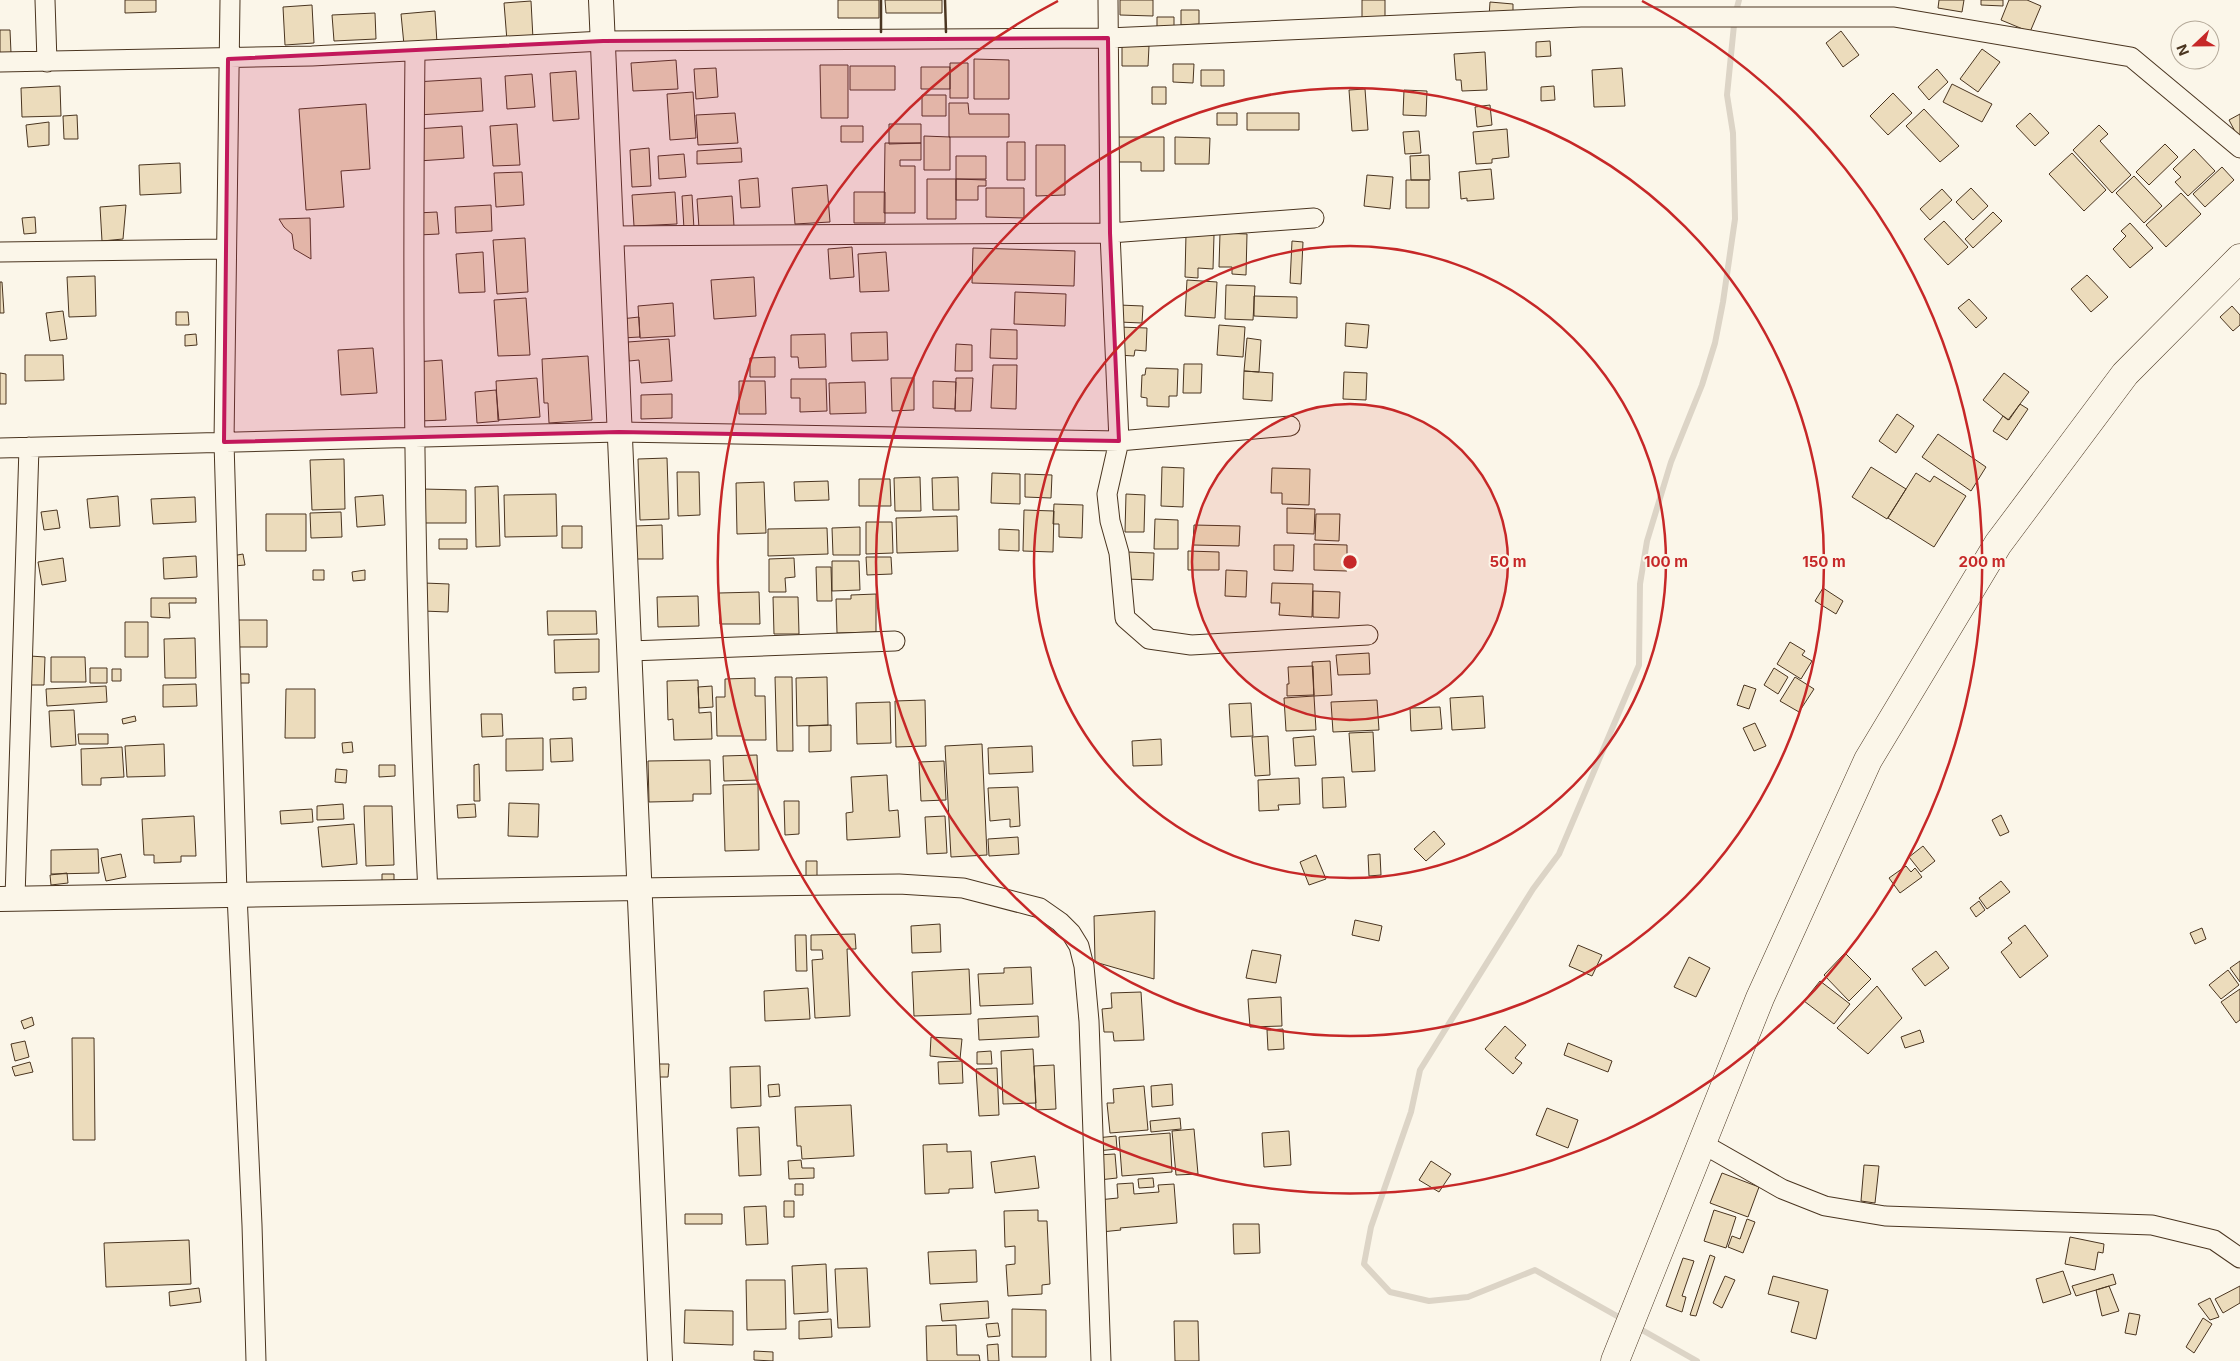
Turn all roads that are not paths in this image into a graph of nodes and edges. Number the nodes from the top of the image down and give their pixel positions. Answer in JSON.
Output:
{"nodes":[{"id":1,"x":45,"y":0,"type":"edge"},
{"id":2,"x":230,"y":0,"type":"edge"},
{"id":3,"x":601,"y":0,"type":"edge"},
{"id":4,"x":1108,"y":0,"type":"edge"},
{"id":5,"x":1108,"y":38,"type":"junction"},
{"id":6,"x":603,"y":41,"type":"junction"},
{"id":7,"x":415,"y":52,"type":"junction"},
{"id":8,"x":228,"y":59,"type":"junction"},
{"id":9,"x":0,"y":62,"type":"edge"},
{"id":10,"x":47,"y":62,"type":"junction"},
{"id":11,"x":2240,"y":148,"type":"edge"},
{"id":12,"x":1314,"y":218,"type":"dead end"},
{"id":13,"x":1110,"y":233,"type":"junction"},
{"id":14,"x":610,"y":236,"type":"junction"},
{"id":15,"x":225,"y":249,"type":"junction"},
{"id":16,"x":0,"y":252,"type":"edge"},
{"id":17,"x":2240,"y":258,"type":"edge"},
{"id":18,"x":1290,"y":426,"type":"dead end"},
{"id":19,"x":619,"y":432,"type":"junction"},
{"id":20,"x":414,"y":438,"type":"junction"},
{"id":21,"x":1119,"y":441,"type":"junction"},
{"id":22,"x":224,"y":442,"type":"junction"},
{"id":23,"x":29,"y":447,"type":"junction"},
{"id":24,"x":0,"y":448,"type":"edge"},
{"id":25,"x":1368,"y":635,"type":"dead end"},
{"id":26,"x":895,"y":641,"type":"dead end"},
{"id":27,"x":630,"y":651,"type":"junction"},
{"id":28,"x":638,"y":888,"type":"junction"},
{"id":29,"x":428,"y":893,"type":"junction"},
{"id":30,"x":238,"y":894,"type":"junction"},
{"id":31,"x":8,"y":899,"type":"edge"},
{"id":32,"x":1703,"y":1144,"type":"junction"},
{"id":33,"x":2240,"y":1258,"type":"edge"},
{"id":34,"x":256,"y":1361,"type":"edge"},
{"id":35,"x":660,"y":1361,"type":"edge"},
{"id":36,"x":1101,"y":1361,"type":"edge"},
{"id":37,"x":1615,"y":1361,"type":"edge"}],
"edges":[{"from":1,"to":10,"type":"street"},
{"from":2,"to":8,"type":"street"},
{"from":3,"to":6,"type":"street"},
{"from":4,"to":5,"type":"street"},
{"from":5,"to":6,"type":"street"},
{"from":5,"to":11,"type":"street"},
{"from":5,"to":13,"type":"street"},
{"from":6,"to":7,"type":"street"},
{"from":6,"to":14,"type":"street"},
{"from":7,"to":8,"type":"street"},
{"from":7,"to":20,"type":"street"},
{"from":8,"to":10,"type":"street"},
{"from":8,"to":15,"type":"street"},
{"from":9,"to":10,"type":"street"},
{"from":12,"to":13,"type":"street"},
{"from":13,"to":14,"type":"street"},
{"from":13,"to":21,"type":"street"},
{"from":14,"to":19,"type":"street"},
{"from":15,"to":16,"type":"street"},
{"from":15,"to":22,"type":"street"},
{"from":17,"to":32,"type":"main road"},
{"from":18,"to":21,"type":"street"},
{"from":19,"to":20,"type":"street"},
{"from":19,"to":21,"type":"street"},
{"from":19,"to":27,"type":"street"},
{"from":20,"to":22,"type":"street"},
{"from":20,"to":29,"type":"street"},
{"from":21,"to":25,"type":"street"},
{"from":22,"to":23,"type":"street"},
{"from":22,"to":30,"type":"street"},
{"from":23,"to":24,"type":"street"},
{"from":23,"to":31,"type":"street"},
{"from":26,"to":27,"type":"street"},
{"from":27,"to":28,"type":"street"},
{"from":28,"to":29,"type":"street"},
{"from":28,"to":35,"type":"street"},
{"from":28,"to":36,"type":"street"},
{"from":29,"to":30,"type":"street"},
{"from":30,"to":31,"type":"street"},
{"from":30,"to":34,"type":"street"},
{"from":32,"to":33,"type":"street"},
{"from":32,"to":37,"type":"main road"}]}
